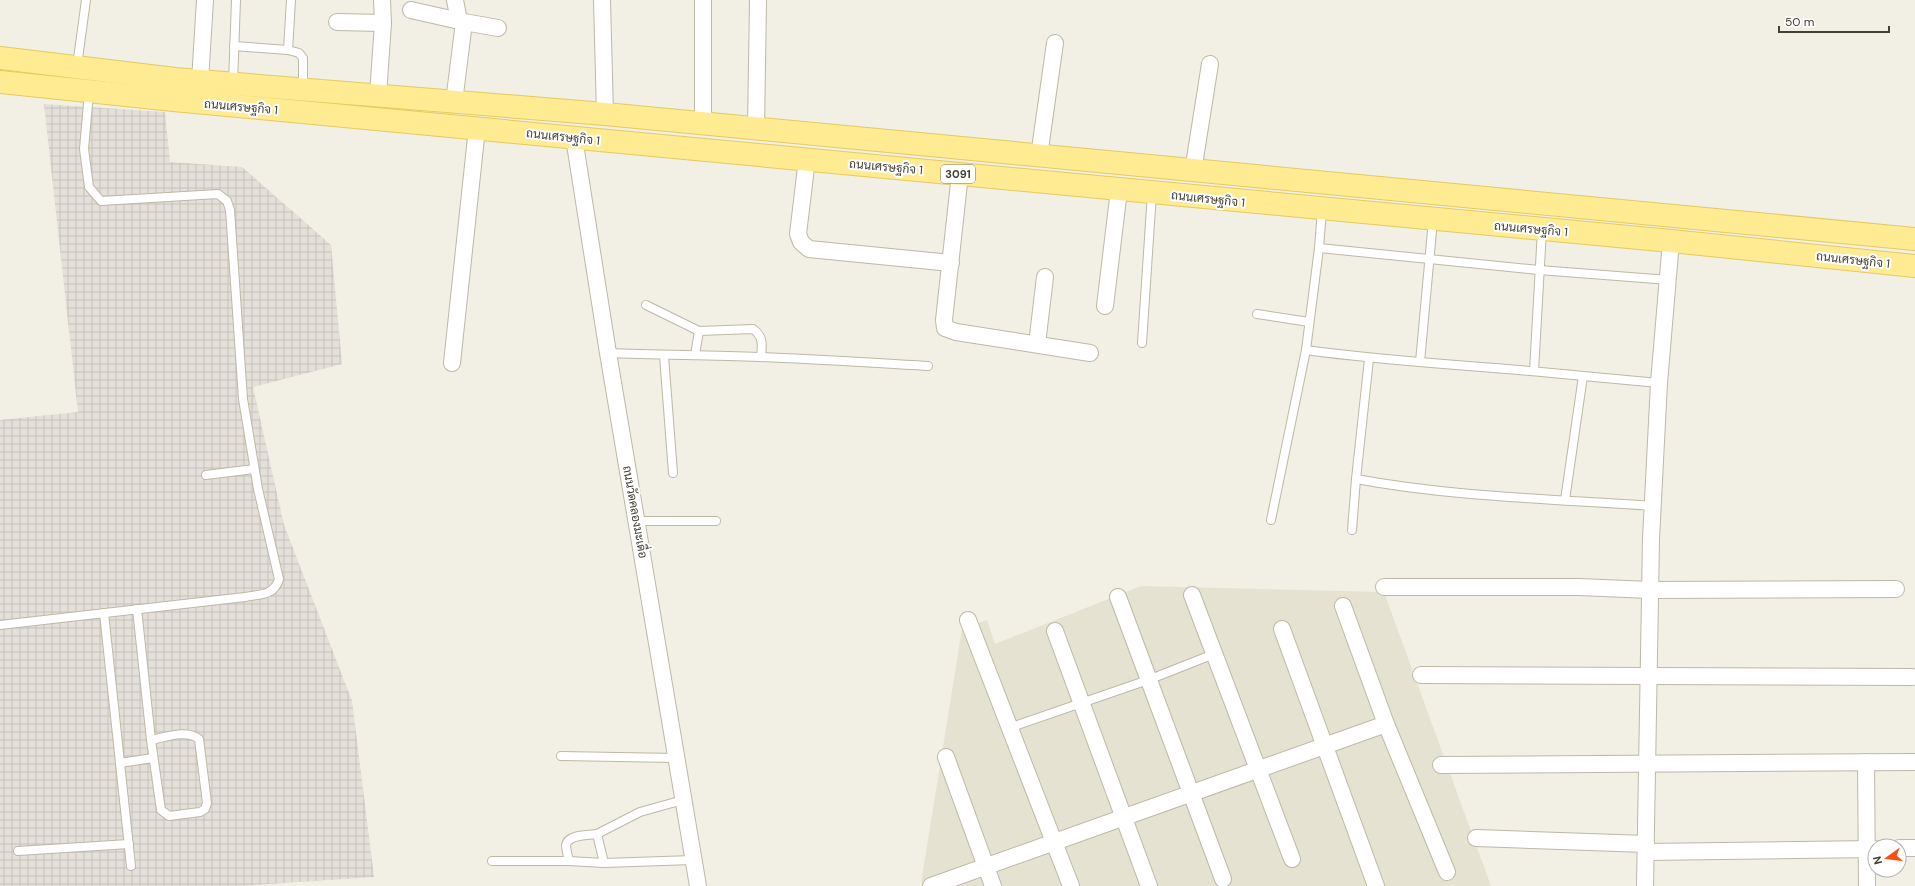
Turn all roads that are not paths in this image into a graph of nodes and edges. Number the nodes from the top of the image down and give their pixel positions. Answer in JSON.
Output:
{"nodes":[{"id":1,"x":86,"y":0,"type":"edge"},
{"id":2,"x":205,"y":0,"type":"edge"},
{"id":3,"x":236,"y":0,"type":"edge"},
{"id":4,"x":291,"y":0,"type":"edge"},
{"id":5,"x":382,"y":0,"type":"edge"},
{"id":6,"x":455,"y":0,"type":"edge"},
{"id":7,"x":602,"y":0,"type":"edge"},
{"id":8,"x":703,"y":0,"type":"edge"},
{"id":9,"x":758,"y":0,"type":"edge"},
{"id":10,"x":411,"y":10,"type":"dead end"},
{"id":11,"x":461,"y":21,"type":"junction"},
{"id":12,"x":338,"y":22,"type":"dead end"},
{"id":13,"x":383,"y":23,"type":"junction"},
{"id":14,"x":498,"y":28,"type":"dead end"},
{"id":15,"x":1055,"y":43,"type":"dead end"},
{"id":16,"x":234,"y":46,"type":"junction"},
{"id":17,"x":288,"y":50,"type":"junction"},
{"id":18,"x":0,"y":58,"type":"edge"},
{"id":19,"x":1210,"y":64,"type":"dead end"},
{"id":20,"x":77,"y":68,"type":"junction"},
{"id":21,"x":200,"y":81,"type":"junction"},
{"id":22,"x":0,"y":82,"type":"edge"},
{"id":23,"x":234,"y":84,"type":"junction"},
{"id":24,"x":303,"y":89,"type":"junction"},
{"id":25,"x":90,"y":92,"type":"junction"},
{"id":26,"x":378,"y":95,"type":"junction"},
{"id":27,"x":454,"y":102,"type":"junction"},
{"id":28,"x":605,"y":114,"type":"junction"},
{"id":29,"x":703,"y":124,"type":"junction"},
{"id":30,"x":477,"y":128,"type":"junction"},
{"id":31,"x":756,"y":129,"type":"junction"},
{"id":32,"x":574,"y":138,"type":"junction"},
{"id":33,"x":1039,"y":156,"type":"junction"},
{"id":34,"x":807,"y":159,"type":"junction"},
{"id":35,"x":1193,"y":171,"type":"junction"},
{"id":36,"x":960,"y":174,"type":"junction"},
{"id":37,"x":1119,"y":190,"type":"junction"},
{"id":38,"x":1152,"y":193,"type":"junction"},
{"id":39,"x":1322,"y":210,"type":"junction"},
{"id":40,"x":1433,"y":220,"type":"junction"},
{"id":41,"x":1542,"y":230,"type":"junction"},
{"id":42,"x":1915,"y":239,"type":"edge"},
{"id":43,"x":1671,"y":241,"type":"junction"},
{"id":44,"x":1319,"y":248,"type":"junction"},
{"id":45,"x":1430,"y":259,"type":"junction"},
{"id":46,"x":951,"y":263,"type":"junction"},
{"id":47,"x":1915,"y":266,"type":"edge"},
{"id":48,"x":1539,"y":270,"type":"junction"},
{"id":49,"x":1045,"y":277,"type":"dead end"},
{"id":50,"x":1669,"y":280,"type":"junction"},
{"id":51,"x":646,"y":305,"type":"dead end"},
{"id":52,"x":1105,"y":306,"type":"dead end"},
{"id":53,"x":1257,"y":314,"type":"dead end"},
{"id":54,"x":1309,"y":322,"type":"junction"},
{"id":55,"x":699,"y":331,"type":"junction"},
{"id":56,"x":1142,"y":343,"type":"dead end"},
{"id":57,"x":1037,"y":344,"type":"junction"},
{"id":58,"x":1306,"y":350,"type":"junction"},
{"id":59,"x":608,"y":353,"type":"junction"},
{"id":60,"x":1090,"y":353,"type":"dead end"},
{"id":61,"x":695,"y":355,"type":"junction"},
{"id":62,"x":664,"y":356,"type":"junction"},
{"id":63,"x":761,"y":357,"type":"junction"},
{"id":64,"x":1369,"y":359,"type":"junction"},
{"id":65,"x":1420,"y":362,"type":"junction"},
{"id":66,"x":452,"y":363,"type":"dead end"},
{"id":67,"x":928,"y":366,"type":"dead end"},
{"id":68,"x":1534,"y":371,"type":"junction"},
{"id":69,"x":1583,"y":376,"type":"junction"},
{"id":70,"x":1659,"y":383,"type":"junction"},
{"id":71,"x":254,"y":469,"type":"junction"},
{"id":72,"x":673,"y":472,"type":"dead end"},
{"id":73,"x":206,"y":475,"type":"dead end"},
{"id":74,"x":1356,"y":479,"type":"junction"},
{"id":75,"x":1565,"y":500,"type":"junction"},
{"id":76,"x":1653,"y":506,"type":"junction"},
{"id":77,"x":1271,"y":520,"type":"dead end"},
{"id":78,"x":636,"y":521,"type":"junction"},
{"id":79,"x":716,"y":521,"type":"dead end"},
{"id":80,"x":1352,"y":530,"type":"dead end"},
{"id":81,"x":1384,"y":587,"type":"dead end"},
{"id":82,"x":1896,"y":589,"type":"dead end"},
{"id":83,"x":1650,"y":590,"type":"junction"},
{"id":84,"x":1192,"y":595,"type":"dead end"},
{"id":85,"x":1118,"y":597,"type":"dead end"},
{"id":86,"x":1343,"y":606,"type":"dead end"},
{"id":87,"x":137,"y":609,"type":"junction"},
{"id":88,"x":104,"y":613,"type":"junction"},
{"id":89,"x":968,"y":620,"type":"dead end"},
{"id":90,"x":0,"y":626,"type":"edge"},
{"id":91,"x":1282,"y":629,"type":"dead end"},
{"id":92,"x":1055,"y":631,"type":"dead end"},
{"id":93,"x":1214,"y":654,"type":"junction"},
{"id":94,"x":1421,"y":675,"type":"dead end"},
{"id":95,"x":1648,"y":676,"type":"junction"},
{"id":96,"x":1912,"y":677,"type":"dead end"},
{"id":97,"x":1148,"y":680,"type":"junction"},
{"id":98,"x":1082,"y":704,"type":"junction"},
{"id":99,"x":1386,"y":724,"type":"junction"},
{"id":100,"x":1009,"y":728,"type":"junction"},
{"id":101,"x":151,"y":740,"type":"junction"},
{"id":102,"x":1324,"y":745,"type":"junction"},
{"id":103,"x":561,"y":756,"type":"dead end"},
{"id":104,"x":946,"y":757,"type":"dead end"},
{"id":105,"x":153,"y":758,"type":"junction"},
{"id":106,"x":676,"y":758,"type":"junction"},
{"id":107,"x":1866,"y":762,"type":"junction"},
{"id":108,"x":1915,"y":762,"type":"edge"},
{"id":109,"x":120,"y":763,"type":"junction"},
{"id":110,"x":1647,"y":764,"type":"junction"},
{"id":111,"x":1441,"y":765,"type":"dead end"},
{"id":112,"x":1258,"y":769,"type":"junction"},
{"id":113,"x":1191,"y":794,"type":"junction"},
{"id":114,"x":683,"y":800,"type":"junction"},
{"id":115,"x":1124,"y":817,"type":"junction"},
{"id":116,"x":597,"y":834,"type":"junction"},
{"id":117,"x":1476,"y":838,"type":"dead end"},
{"id":118,"x":1870,"y":838,"type":"edge"},
{"id":119,"x":1054,"y":842,"type":"junction"},
{"id":120,"x":128,"y":844,"type":"junction"},
{"id":121,"x":1646,"y":848,"type":"junction"},
{"id":122,"x":1867,"y":849,"type":"edge"},
{"id":123,"x":18,"y":851,"type":"dead end"},
{"id":124,"x":1292,"y":859,"type":"dead end"},
{"id":125,"x":693,"y":860,"type":"junction"},
{"id":126,"x":492,"y":861,"type":"dead end"},
{"id":127,"x":569,"y":861,"type":"junction"},
{"id":128,"x":604,"y":863,"type":"junction"},
{"id":129,"x":131,"y":866,"type":"dead end"},
{"id":130,"x":986,"y":866,"type":"junction"},
{"id":131,"x":1447,"y":872,"type":"dead end"},
{"id":132,"x":1223,"y":879,"type":"dead end"},
{"id":133,"x":698,"y":886,"type":"edge"},
{"id":134,"x":931,"y":886,"type":"edge"},
{"id":135,"x":992,"y":886,"type":"edge"},
{"id":136,"x":1071,"y":886,"type":"edge"},
{"id":137,"x":1149,"y":886,"type":"edge"},
{"id":138,"x":1376,"y":886,"type":"edge"},
{"id":139,"x":1645,"y":886,"type":"edge"}],
"edges":[{"from":1,"to":20,"type":"lane"},
{"from":2,"to":21,"type":"street"},
{"from":3,"to":16,"type":"lane"},
{"from":4,"to":17,"type":"lane"},
{"from":5,"to":13,"type":"street"},
{"from":6,"to":11,"type":"street"},
{"from":7,"to":28,"type":"street"},
{"from":8,"to":29,"type":"street"},
{"from":9,"to":31,"type":"street"},
{"from":10,"to":11,"type":"street"},
{"from":11,"to":14,"type":"street"},
{"from":11,"to":27,"type":"street"},
{"from":12,"to":13,"type":"street"},
{"from":13,"to":26,"type":"street"},
{"from":15,"to":33,"type":"street"},
{"from":16,"to":17,"type":"lane"},
{"from":16,"to":23,"type":"lane"},
{"from":17,"to":24,"type":"lane"},
{"from":18,"to":20,"type":"main road","name":"ถนนเศรษฐกิจ 1","number":"3091"},
{"from":19,"to":35,"type":"street"},
{"from":20,"to":21,"type":"main road","name":"ถนนเศรษฐกิจ 1","number":"3091"},
{"from":21,"to":23,"type":"main road","name":"ถนนเศรษฐกิจ 1","number":"3091"},
{"from":22,"to":25,"type":"main road","name":"ถนนเศรษฐกิจ 1","number":"3091"},
{"from":23,"to":24,"type":"main road","name":"ถนนเศรษฐกิจ 1","number":"3091"},
{"from":24,"to":26,"type":"main road","name":"ถนนเศรษฐกิจ 1","number":"3091"},
{"from":25,"to":30,"type":"main road","name":"ถนนเศรษฐกิจ 1","number":"3091"},
{"from":25,"to":71,"type":"lane"},
{"from":26,"to":27,"type":"main road","name":"ถนนเศรษฐกิจ 1","number":"3091"},
{"from":27,"to":28,"type":"main road","name":"ถนนเศรษฐกิจ 1","number":"3091"},
{"from":28,"to":29,"type":"main road","name":"ถนนเศรษฐกิจ 1","number":"3091"},
{"from":29,"to":31,"type":"main road","name":"ถนนเศรษฐกิจ 1","number":"3091"},
{"from":30,"to":32,"type":"main road","name":"ถนนเศรษฐกิจ 1","number":"3091"},
{"from":30,"to":66,"type":"street"},
{"from":31,"to":33,"type":"main road","name":"ถนนเศรษฐกิจ 1","number":"3091"},
{"from":32,"to":34,"type":"main road","name":"ถนนเศรษฐกิจ 1","number":"3091"},
{"from":32,"to":59,"type":"street","name":"ถนนวัดคลองมะเดื่อ"},
{"from":33,"to":35,"type":"main road","name":"ถนนเศรษฐกิจ 1","number":"3091"},
{"from":34,"to":36,"type":"main road","name":"ถนนเศรษฐกิจ 1","number":"3091"},
{"from":34,"to":46,"type":"street"},
{"from":35,"to":42,"type":"main road","name":"ถนนเศรษฐกิจ 1","number":"3091"},
{"from":36,"to":37,"type":"main road","name":"ถนนเศรษฐกิจ 1","number":"3091"},
{"from":36,"to":46,"type":"street"},
{"from":37,"to":38,"type":"main road","name":"ถนนเศรษฐกิจ 1","number":"3091"},
{"from":37,"to":52,"type":"street"},
{"from":38,"to":39,"type":"main road","name":"ถนนเศรษฐกิจ 1","number":"3091"},
{"from":38,"to":56,"type":"lane"},
{"from":39,"to":40,"type":"main road","name":"ถนนเศรษฐกิจ 1","number":"3091"},
{"from":39,"to":44,"type":"lane"},
{"from":40,"to":41,"type":"main road","name":"ถนนเศรษฐกิจ 1","number":"3091"},
{"from":40,"to":45,"type":"lane"},
{"from":41,"to":43,"type":"main road","name":"ถนนเศรษฐกิจ 1","number":"3091"},
{"from":41,"to":48,"type":"lane"},
{"from":43,"to":47,"type":"main road","name":"ถนนเศรษฐกิจ 1","number":"3091"},
{"from":43,"to":50,"type":"street"},
{"from":44,"to":45,"type":"lane"},
{"from":44,"to":54,"type":"lane"},
{"from":45,"to":48,"type":"lane"},
{"from":45,"to":65,"type":"lane"},
{"from":46,"to":57,"type":"street"},
{"from":48,"to":50,"type":"lane"},
{"from":48,"to":68,"type":"lane"},
{"from":49,"to":57,"type":"street"},
{"from":50,"to":70,"type":"street"},
{"from":51,"to":55,"type":"lane"},
{"from":53,"to":54,"type":"lane"},
{"from":54,"to":58,"type":"lane"},
{"from":55,"to":61,"type":"lane"},
{"from":55,"to":63,"type":"lane"},
{"from":57,"to":60,"type":"street"},
{"from":58,"to":64,"type":"lane"},
{"from":58,"to":77,"type":"lane"},
{"from":59,"to":62,"type":"lane"},
{"from":59,"to":78,"type":"street","name":"ถนนวัดคลองมะเดื่อ"},
{"from":61,"to":62,"type":"lane"},
{"from":61,"to":63,"type":"lane"},
{"from":62,"to":72,"type":"lane"},
{"from":63,"to":67,"type":"lane"},
{"from":64,"to":65,"type":"lane"},
{"from":64,"to":74,"type":"lane"},
{"from":65,"to":68,"type":"lane"},
{"from":68,"to":69,"type":"lane"},
{"from":69,"to":70,"type":"lane"},
{"from":69,"to":75,"type":"lane"},
{"from":70,"to":76,"type":"street"},
{"from":71,"to":73,"type":"lane"},
{"from":71,"to":87,"type":"lane"},
{"from":74,"to":75,"type":"lane"},
{"from":74,"to":80,"type":"lane"},
{"from":75,"to":76,"type":"lane"},
{"from":76,"to":83,"type":"street"},
{"from":78,"to":79,"type":"lane"},
{"from":78,"to":106,"type":"street","name":"ถนนวัดคลองมะเดื่อ"},
{"from":81,"to":83,"type":"street"},
{"from":82,"to":83,"type":"street"},
{"from":83,"to":95,"type":"street"},
{"from":84,"to":93,"type":"street"},
{"from":85,"to":97,"type":"street"},
{"from":86,"to":99,"type":"street"},
{"from":87,"to":88,"type":"lane"},
{"from":87,"to":101,"type":"lane"},
{"from":88,"to":90,"type":"lane"},
{"from":88,"to":109,"type":"lane"},
{"from":89,"to":100,"type":"street"},
{"from":91,"to":102,"type":"street"},
{"from":92,"to":98,"type":"street"},
{"from":93,"to":97,"type":"lane"},
{"from":93,"to":112,"type":"street"},
{"from":94,"to":95,"type":"street"},
{"from":95,"to":96,"type":"street"},
{"from":95,"to":110,"type":"street"},
{"from":97,"to":98,"type":"lane"},
{"from":97,"to":113,"type":"street"},
{"from":98,"to":100,"type":"lane"},
{"from":98,"to":115,"type":"street"},
{"from":99,"to":102,"type":"street"},
{"from":99,"to":131,"type":"street"},
{"from":100,"to":119,"type":"street"},
{"from":101,"to":105,"type":"lane"},
{"from":101,"to":105,"type":"lane"},
{"from":102,"to":112,"type":"street"},
{"from":102,"to":138,"type":"street"},
{"from":103,"to":106,"type":"lane"},
{"from":104,"to":130,"type":"street"},
{"from":105,"to":109,"type":"lane"},
{"from":106,"to":114,"type":"street","name":"ถนนวัดคลองมะเดื่อ"},
{"from":107,"to":108,"type":"street"},
{"from":107,"to":110,"type":"street"},
{"from":107,"to":118,"type":"street"},
{"from":109,"to":120,"type":"lane"},
{"from":110,"to":111,"type":"street"},
{"from":110,"to":121,"type":"street"},
{"from":112,"to":113,"type":"street"},
{"from":112,"to":124,"type":"street"},
{"from":113,"to":115,"type":"street"},
{"from":113,"to":132,"type":"street"},
{"from":114,"to":116,"type":"lane"},
{"from":114,"to":125,"type":"street","name":"ถนนวัดคลองมะเดื่อ"},
{"from":115,"to":119,"type":"street"},
{"from":115,"to":137,"type":"street"},
{"from":116,"to":127,"type":"lane"},
{"from":116,"to":128,"type":"lane"},
{"from":117,"to":121,"type":"street"},
{"from":119,"to":130,"type":"street"},
{"from":119,"to":136,"type":"street"},
{"from":120,"to":123,"type":"lane"},
{"from":120,"to":129,"type":"lane"},
{"from":121,"to":122,"type":"street"},
{"from":121,"to":139,"type":"street"},
{"from":125,"to":128,"type":"lane"},
{"from":125,"to":133,"type":"street","name":"ถนนวัดคลองมะเดื่อ"},
{"from":126,"to":127,"type":"lane"},
{"from":127,"to":128,"type":"lane"},
{"from":130,"to":134,"type":"street"},
{"from":130,"to":135,"type":"street"}]}
